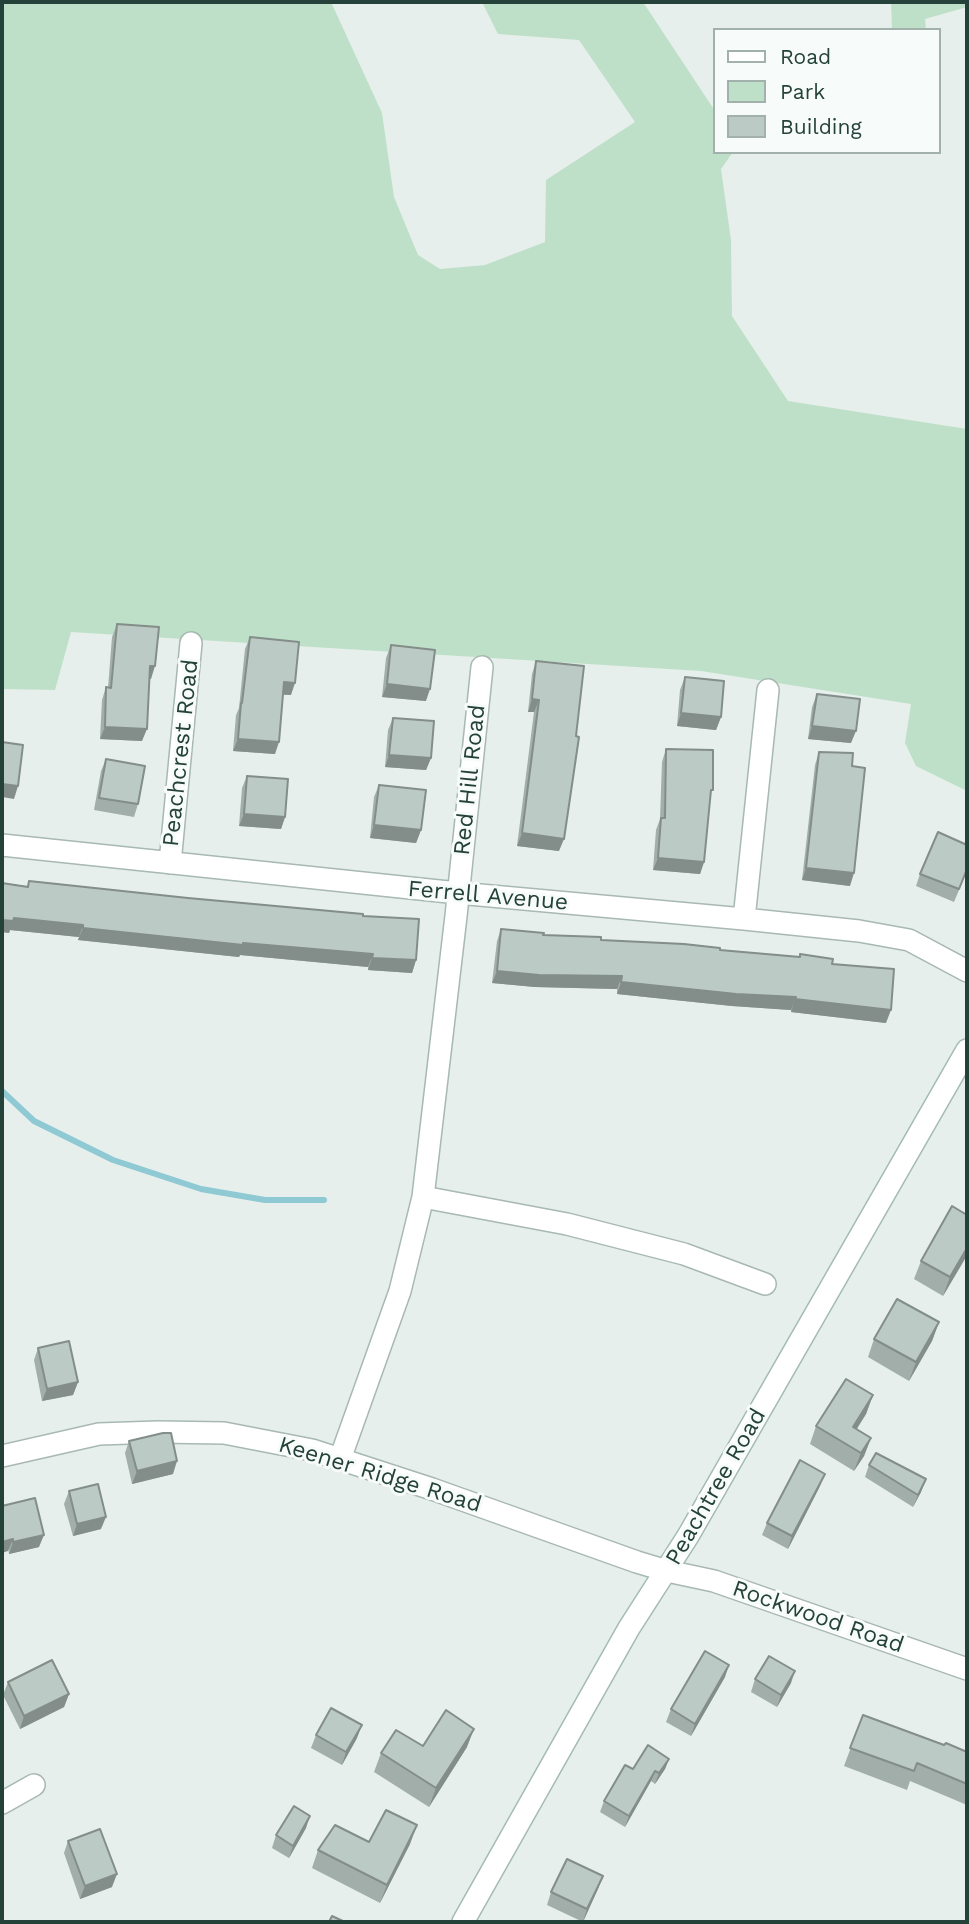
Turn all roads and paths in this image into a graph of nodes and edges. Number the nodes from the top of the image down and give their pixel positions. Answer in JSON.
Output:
{"nodes":[{"id":1,"x":191,"y":643,"type":"dead end"},
{"id":2,"x":482,"y":667,"type":"dead end"},
{"id":3,"x":768,"y":690,"type":"dead end"},
{"id":4,"x":2,"y":845,"type":"edge"},
{"id":5,"x":170,"y":863,"type":"junction"},
{"id":6,"x":458,"y":893,"type":"junction"},
{"id":7,"x":744,"y":919,"type":"junction"},
{"id":8,"x":967,"y":971,"type":"edge"},
{"id":9,"x":967,"y":1050,"type":"edge"},
{"id":10,"x":423,"y":1197,"type":"junction"},
{"id":11,"x":765,"y":1284,"type":"dead end"},
{"id":12,"x":2,"y":1456,"type":"edge"},
{"id":13,"x":340,"y":1459,"type":"junction"},
{"id":14,"x":667,"y":1571,"type":"junction"},
{"id":15,"x":967,"y":1669,"type":"edge"},
{"id":16,"x":34,"y":1785,"type":"dead end"},
{"id":17,"x":2,"y":1803,"type":"edge"},
{"id":18,"x":463,"y":1922,"type":"edge"}],
"edges":[{"from":1,"to":5,"type":"street","name":"Peachcrest Road"},
{"from":2,"to":6,"type":"street","name":"Red Hill Road"},
{"from":3,"to":7,"type":"street"},
{"from":4,"to":5,"type":"street","name":"Ferrell Avenue"},
{"from":5,"to":6,"type":"street","name":"Ferrell Avenue"},
{"from":6,"to":7,"type":"street","name":"Ferrell Avenue"},
{"from":6,"to":10,"type":"street","name":"Red Hill Road"},
{"from":7,"to":8,"type":"street","name":"Ferrell Avenue"},
{"from":9,"to":14,"type":"street","name":"Peachtree Road"},
{"from":10,"to":11,"type":"street"},
{"from":10,"to":13,"type":"street","name":"Red Hill Road"},
{"from":12,"to":13,"type":"street","name":"Keener Ridge Road"},
{"from":13,"to":14,"type":"street","name":"Keener Ridge Road"},
{"from":14,"to":15,"type":"street","name":"Rockwood Road"},
{"from":14,"to":18,"type":"street","name":"Peachtree Road"},
{"from":16,"to":17,"type":"street"}]}
